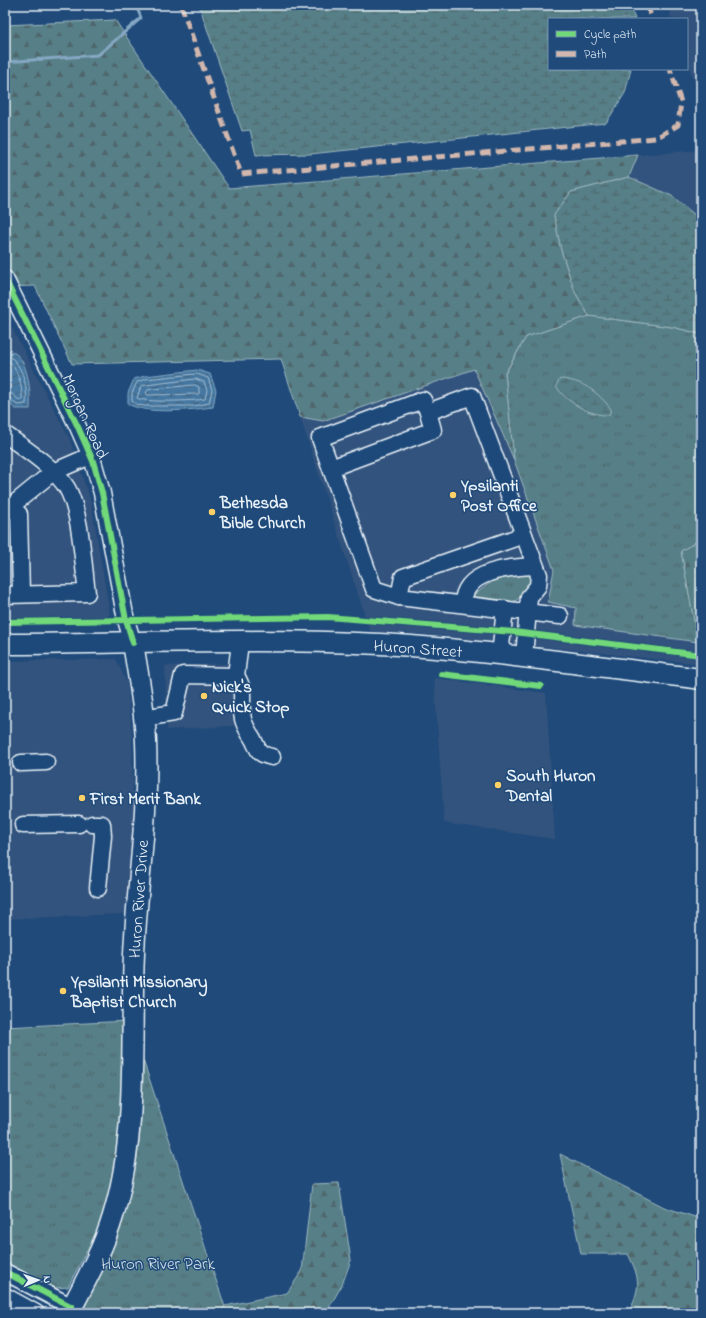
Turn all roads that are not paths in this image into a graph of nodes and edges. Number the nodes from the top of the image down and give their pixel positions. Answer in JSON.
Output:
{"nodes":[{"id":1,"x":5,"y":279,"type":"edge"},
{"id":2,"x":9,"y":299,"type":"edge"},
{"id":3,"x":428,"y":412,"type":"junction"},
{"id":4,"x":5,"y":434,"type":"edge"},
{"id":5,"x":90,"y":456,"type":"junction"},
{"id":6,"x":331,"y":468,"type":"junction"},
{"id":7,"x":53,"y":472,"type":"junction"},
{"id":8,"x":7,"y":506,"type":"edge"},
{"id":9,"x":524,"y":535,"type":"junction"},
{"id":10,"x":535,"y":566,"type":"junction"},
{"id":11,"x":13,"y":594,"type":"edge"},
{"id":12,"x":399,"y":596,"type":"junction"},
{"id":13,"x":463,"y":604,"type":"junction"},
{"id":14,"x":505,"y":609,"type":"junction"},
{"id":15,"x":528,"y":612,"type":"junction"},
{"id":16,"x":560,"y":616,"type":"dead end"},
{"id":17,"x":6,"y":642,"type":"edge"},
{"id":18,"x":240,"y":642,"type":"junction"},
{"id":19,"x":133,"y":643,"type":"junction"},
{"id":20,"x":500,"y":655,"type":"junction"},
{"id":21,"x":524,"y":657,"type":"junction"},
{"id":22,"x":236,"y":676,"type":"junction"},
{"id":23,"x":701,"y":679,"type":"edge"},
{"id":24,"x":144,"y":718,"type":"junction"},
{"id":25,"x":272,"y":757,"type":"dead end"},
{"id":26,"x":46,"y":762,"type":"dead end"},
{"id":27,"x":21,"y":763,"type":"dead end"},
{"id":28,"x":23,"y":825,"type":"dead end"},
{"id":29,"x":98,"y":888,"type":"dead end"},
{"id":30,"x":5,"y":1272,"type":"edge"},
{"id":31,"x":5,"y":1296,"type":"edge"},
{"id":32,"x":71,"y":1310,"type":"edge"},
{"id":33,"x":36,"y":1313,"type":"edge"}],
"edges":[{"from":1,"to":2,"type":"street","name":"Morgan Road"},
{"from":2,"to":5,"type":"street","name":"Morgan Road"},
{"from":3,"to":6,"type":"street"},
{"from":3,"to":6,"type":"street"},
{"from":3,"to":9,"type":"street"},
{"from":4,"to":7,"type":"street"},
{"from":5,"to":7,"type":"street"},
{"from":5,"to":19,"type":"street","name":"Morgan Road"},
{"from":6,"to":12,"type":"street"},
{"from":7,"to":8,"type":"street"},
{"from":7,"to":11,"type":"street"},
{"from":8,"to":11,"type":"street"},
{"from":9,"to":10,"type":"street"},
{"from":9,"to":12,"type":"street"},
{"from":10,"to":13,"type":"street"},
{"from":10,"to":15,"type":"street"},
{"from":12,"to":13,"type":"street"},
{"from":13,"to":14,"type":"street"},
{"from":14,"to":15,"type":"street"},
{"from":14,"to":20,"type":"street"},
{"from":15,"to":16,"type":"street"},
{"from":15,"to":21,"type":"street"},
{"from":17,"to":19,"type":"main road","name":"Huron Street"},
{"from":18,"to":19,"type":"main road","name":"Huron Street"},
{"from":18,"to":20,"type":"main road","name":"Huron Street"},
{"from":18,"to":22,"type":"street"},
{"from":19,"to":24,"type":"main road","name":"Huron River Drive"},
{"from":20,"to":21,"type":"main road","name":"Huron Street"},
{"from":21,"to":23,"type":"main road","name":"Huron Street"},
{"from":22,"to":24,"type":"street"},
{"from":22,"to":25,"type":"street"},
{"from":24,"to":32,"type":"main road","name":"Huron River Drive"},
{"from":26,"to":27,"type":"street"},
{"from":28,"to":29,"type":"street"},
{"from":30,"to":32,"type":"street"},
{"from":31,"to":33,"type":"street"}]}
